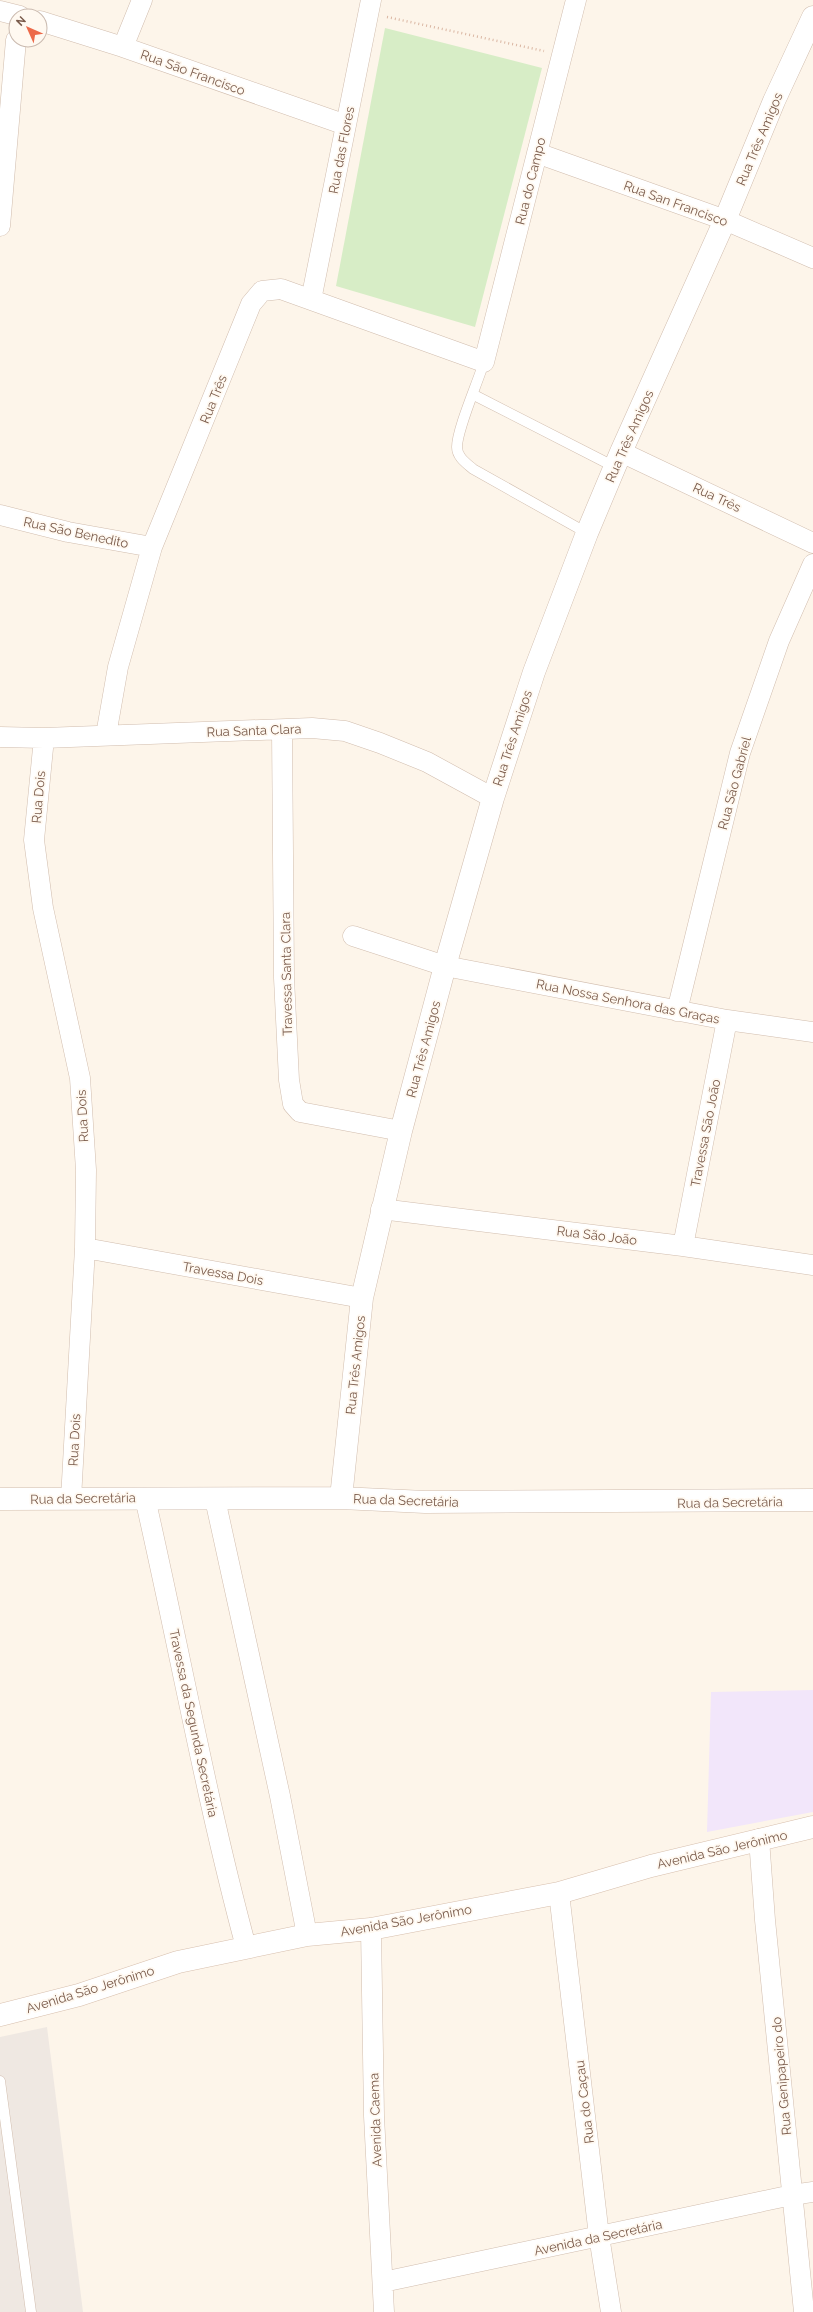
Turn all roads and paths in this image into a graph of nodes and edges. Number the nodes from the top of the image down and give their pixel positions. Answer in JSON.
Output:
{"nodes":[{"id":1,"x":142,"y":0,"type":"edge"},
{"id":2,"x":576,"y":0,"type":"edge"},
{"id":3,"x":370,"y":7,"type":"edge"},
{"id":4,"x":813,"y":17,"type":"edge"},
{"id":5,"x":48,"y":24,"type":"edge"},
{"id":6,"x":123,"y":47,"type":"junction"},
{"id":7,"x":15,"y":48,"type":"edge"},
{"id":8,"x":562,"y":54,"type":"junction"},
{"id":9,"x":346,"y":124,"type":"junction"},
{"id":10,"x":537,"y":153,"type":"junction"},
{"id":11,"x":725,"y":220,"type":"junction"},
{"id":12,"x":0,"y":226,"type":"edge"},
{"id":13,"x":813,"y":258,"type":"edge"},
{"id":14,"x":311,"y":300,"type":"junction"},
{"id":15,"x":484,"y":362,"type":"junction"},
{"id":16,"x":474,"y":395,"type":"junction"},
{"id":17,"x":618,"y":459,"type":"junction"},
{"id":18,"x":0,"y":515,"type":"edge"},
{"id":19,"x":587,"y":533,"type":"junction"},
{"id":20,"x":813,"y":543,"type":"edge"},
{"id":21,"x":152,"y":547,"type":"junction"},
{"id":22,"x":813,"y":564,"type":"edge"},
{"id":23,"x":282,"y":730,"type":"junction"},
{"id":24,"x":106,"y":735,"type":"junction"},
{"id":25,"x":0,"y":737,"type":"edge"},
{"id":26,"x":44,"y":738,"type":"junction"},
{"id":27,"x":493,"y":798,"type":"junction"},
{"id":28,"x":353,"y":936,"type":"dead end"},
{"id":29,"x":445,"y":966,"type":"junction"},
{"id":30,"x":677,"y":1010,"type":"junction"},
{"id":31,"x":727,"y":1020,"type":"junction"},
{"id":32,"x":813,"y":1032,"type":"edge"},
{"id":33,"x":401,"y":1131,"type":"junction"},
{"id":34,"x":381,"y":1209,"type":"junction"},
{"id":35,"x":683,"y":1246,"type":"junction"},
{"id":36,"x":85,"y":1248,"type":"junction"},
{"id":37,"x":813,"y":1264,"type":"edge"},
{"id":38,"x":362,"y":1298,"type":"junction"},
{"id":39,"x":145,"y":1498,"type":"junction"},
{"id":40,"x":340,"y":1498,"type":"junction"},
{"id":41,"x":0,"y":1499,"type":"edge"},
{"id":42,"x":71,"y":1499,"type":"junction"},
{"id":43,"x":215,"y":1499,"type":"junction"},
{"id":44,"x":813,"y":1500,"type":"edge"},
{"id":45,"x":813,"y":1827,"type":"edge"},
{"id":46,"x":759,"y":1839,"type":"junction"},
{"id":47,"x":560,"y":1892,"type":"junction"},
{"id":48,"x":371,"y":1929,"type":"junction"},
{"id":49,"x":307,"y":1935,"type":"junction"},
{"id":50,"x":246,"y":1947,"type":"junction"},
{"id":51,"x":0,"y":2015,"type":"edge"},
{"id":52,"x":0,"y":2081,"type":"edge"},
{"id":53,"x":813,"y":2192,"type":"edge"},
{"id":54,"x":792,"y":2195,"type":"junction"},
{"id":55,"x":599,"y":2236,"type":"junction"},
{"id":56,"x":383,"y":2282,"type":"junction"},
{"id":57,"x":31,"y":2312,"type":"edge"},
{"id":58,"x":384,"y":2312,"type":"edge"},
{"id":59,"x":611,"y":2312,"type":"edge"},
{"id":60,"x":804,"y":2312,"type":"edge"}],
"edges":[{"from":1,"to":6,"type":"street"},
{"from":2,"to":8,"type":"street","name":"Rua do Campo"},
{"from":3,"to":8,"type":"path"},
{"from":3,"to":9,"type":"street","name":"Rua das Flores"},
{"from":4,"to":11,"type":"street","name":"Rua Três Amigos"},
{"from":5,"to":6,"type":"street","name":"Rua São Francisco"},
{"from":6,"to":9,"type":"street","name":"Rua São Francisco"},
{"from":7,"to":12,"type":"street"},
{"from":8,"to":10,"type":"street","name":"Rua do Campo"},
{"from":9,"to":14,"type":"street","name":"Rua das Flores"},
{"from":10,"to":11,"type":"street","name":"Rua San Francisco"},
{"from":10,"to":15,"type":"street","name":"Rua do Campo"},
{"from":11,"to":13,"type":"street","name":"Rua San Francisco"},
{"from":11,"to":17,"type":"street","name":"Rua Três Amigos"},
{"from":14,"to":15,"type":"street","name":"Rua Três"},
{"from":14,"to":21,"type":"street","name":"Rua Três"},
{"from":15,"to":16,"type":"lane"},
{"from":16,"to":17,"type":"lane"},
{"from":16,"to":19,"type":"lane"},
{"from":17,"to":19,"type":"street","name":"Rua Três Amigos"},
{"from":17,"to":20,"type":"street","name":"Rua Três"},
{"from":18,"to":21,"type":"street","name":"Rua São Benedito"},
{"from":19,"to":27,"type":"street","name":"Rua Três Amigos"},
{"from":21,"to":24,"type":"street","name":"Rua Três"},
{"from":22,"to":30,"type":"street","name":"Rua São Gabriel"},
{"from":23,"to":24,"type":"street","name":"Rua Santa Clara"},
{"from":23,"to":27,"type":"street","name":"Rua Santa Clara"},
{"from":23,"to":33,"type":"street","name":"Travessa Santa Clara"},
{"from":24,"to":26,"type":"street","name":"Rua Santa Clara"},
{"from":25,"to":26,"type":"street","name":"Rua Santa Clara"},
{"from":26,"to":36,"type":"street","name":"Rua Dois"},
{"from":27,"to":29,"type":"street","name":"Rua Três Amigos"},
{"from":28,"to":29,"type":"street","name":"Rua Nossa Senhora das Graças"},
{"from":29,"to":30,"type":"street","name":"Rua Nossa Senhora das Graças"},
{"from":29,"to":33,"type":"street","name":"Rua Três Amigos"},
{"from":30,"to":31,"type":"street","name":"Rua Nossa Senhora das Graças"},
{"from":31,"to":32,"type":"street","name":"Rua Nossa Senhora das Graças"},
{"from":31,"to":35,"type":"street","name":"Travessa São João"},
{"from":33,"to":34,"type":"street","name":"Rua Três Amigos"},
{"from":34,"to":35,"type":"street","name":"Rua São João"},
{"from":34,"to":38,"type":"street","name":"Rua Três Amigos"},
{"from":35,"to":37,"type":"street","name":"Rua São João"},
{"from":36,"to":38,"type":"street","name":"Travessa Dois"},
{"from":36,"to":42,"type":"street","name":"Rua Dois"},
{"from":38,"to":40,"type":"street","name":"Rua Três Amigos"},
{"from":39,"to":42,"type":"street","name":"Rua da Secretária"},
{"from":39,"to":43,"type":"street","name":"Rua da Secretária"},
{"from":39,"to":50,"type":"street","name":"Travessa da Segunda Secretária"},
{"from":40,"to":43,"type":"street","name":"Rua da Secretária"},
{"from":40,"to":44,"type":"street","name":"Rua da Secretária"},
{"from":41,"to":42,"type":"street","name":"Rua da Secretária"},
{"from":43,"to":49,"type":"street"},
{"from":45,"to":46,"type":"street","name":"Avenida São Jerônimo"},
{"from":46,"to":47,"type":"street","name":"Avenida São Jerônimo"},
{"from":46,"to":54,"type":"street","name":"Rua Genipapeiro do"},
{"from":47,"to":48,"type":"street","name":"Avenida São Jerônimo"},
{"from":47,"to":55,"type":"street","name":"Rua do Caçau"},
{"from":48,"to":49,"type":"street","name":"Avenida São Jerônimo"},
{"from":48,"to":56,"type":"street","name":"Avenida Caema"},
{"from":49,"to":50,"type":"street","name":"Avenida São Jerônimo"},
{"from":50,"to":51,"type":"street","name":"Avenida São Jerônimo"},
{"from":52,"to":57,"type":"lane"},
{"from":53,"to":54,"type":"street","name":"Avenida da Secretária"},
{"from":54,"to":55,"type":"street","name":"Avenida da Secretária"},
{"from":54,"to":60,"type":"street","name":"Rua Genipapeiro do"},
{"from":55,"to":56,"type":"street","name":"Avenida da Secretária"},
{"from":55,"to":59,"type":"street","name":"Rua do Caçau"},
{"from":56,"to":58,"type":"street","name":"Avenida Caema"}]}
